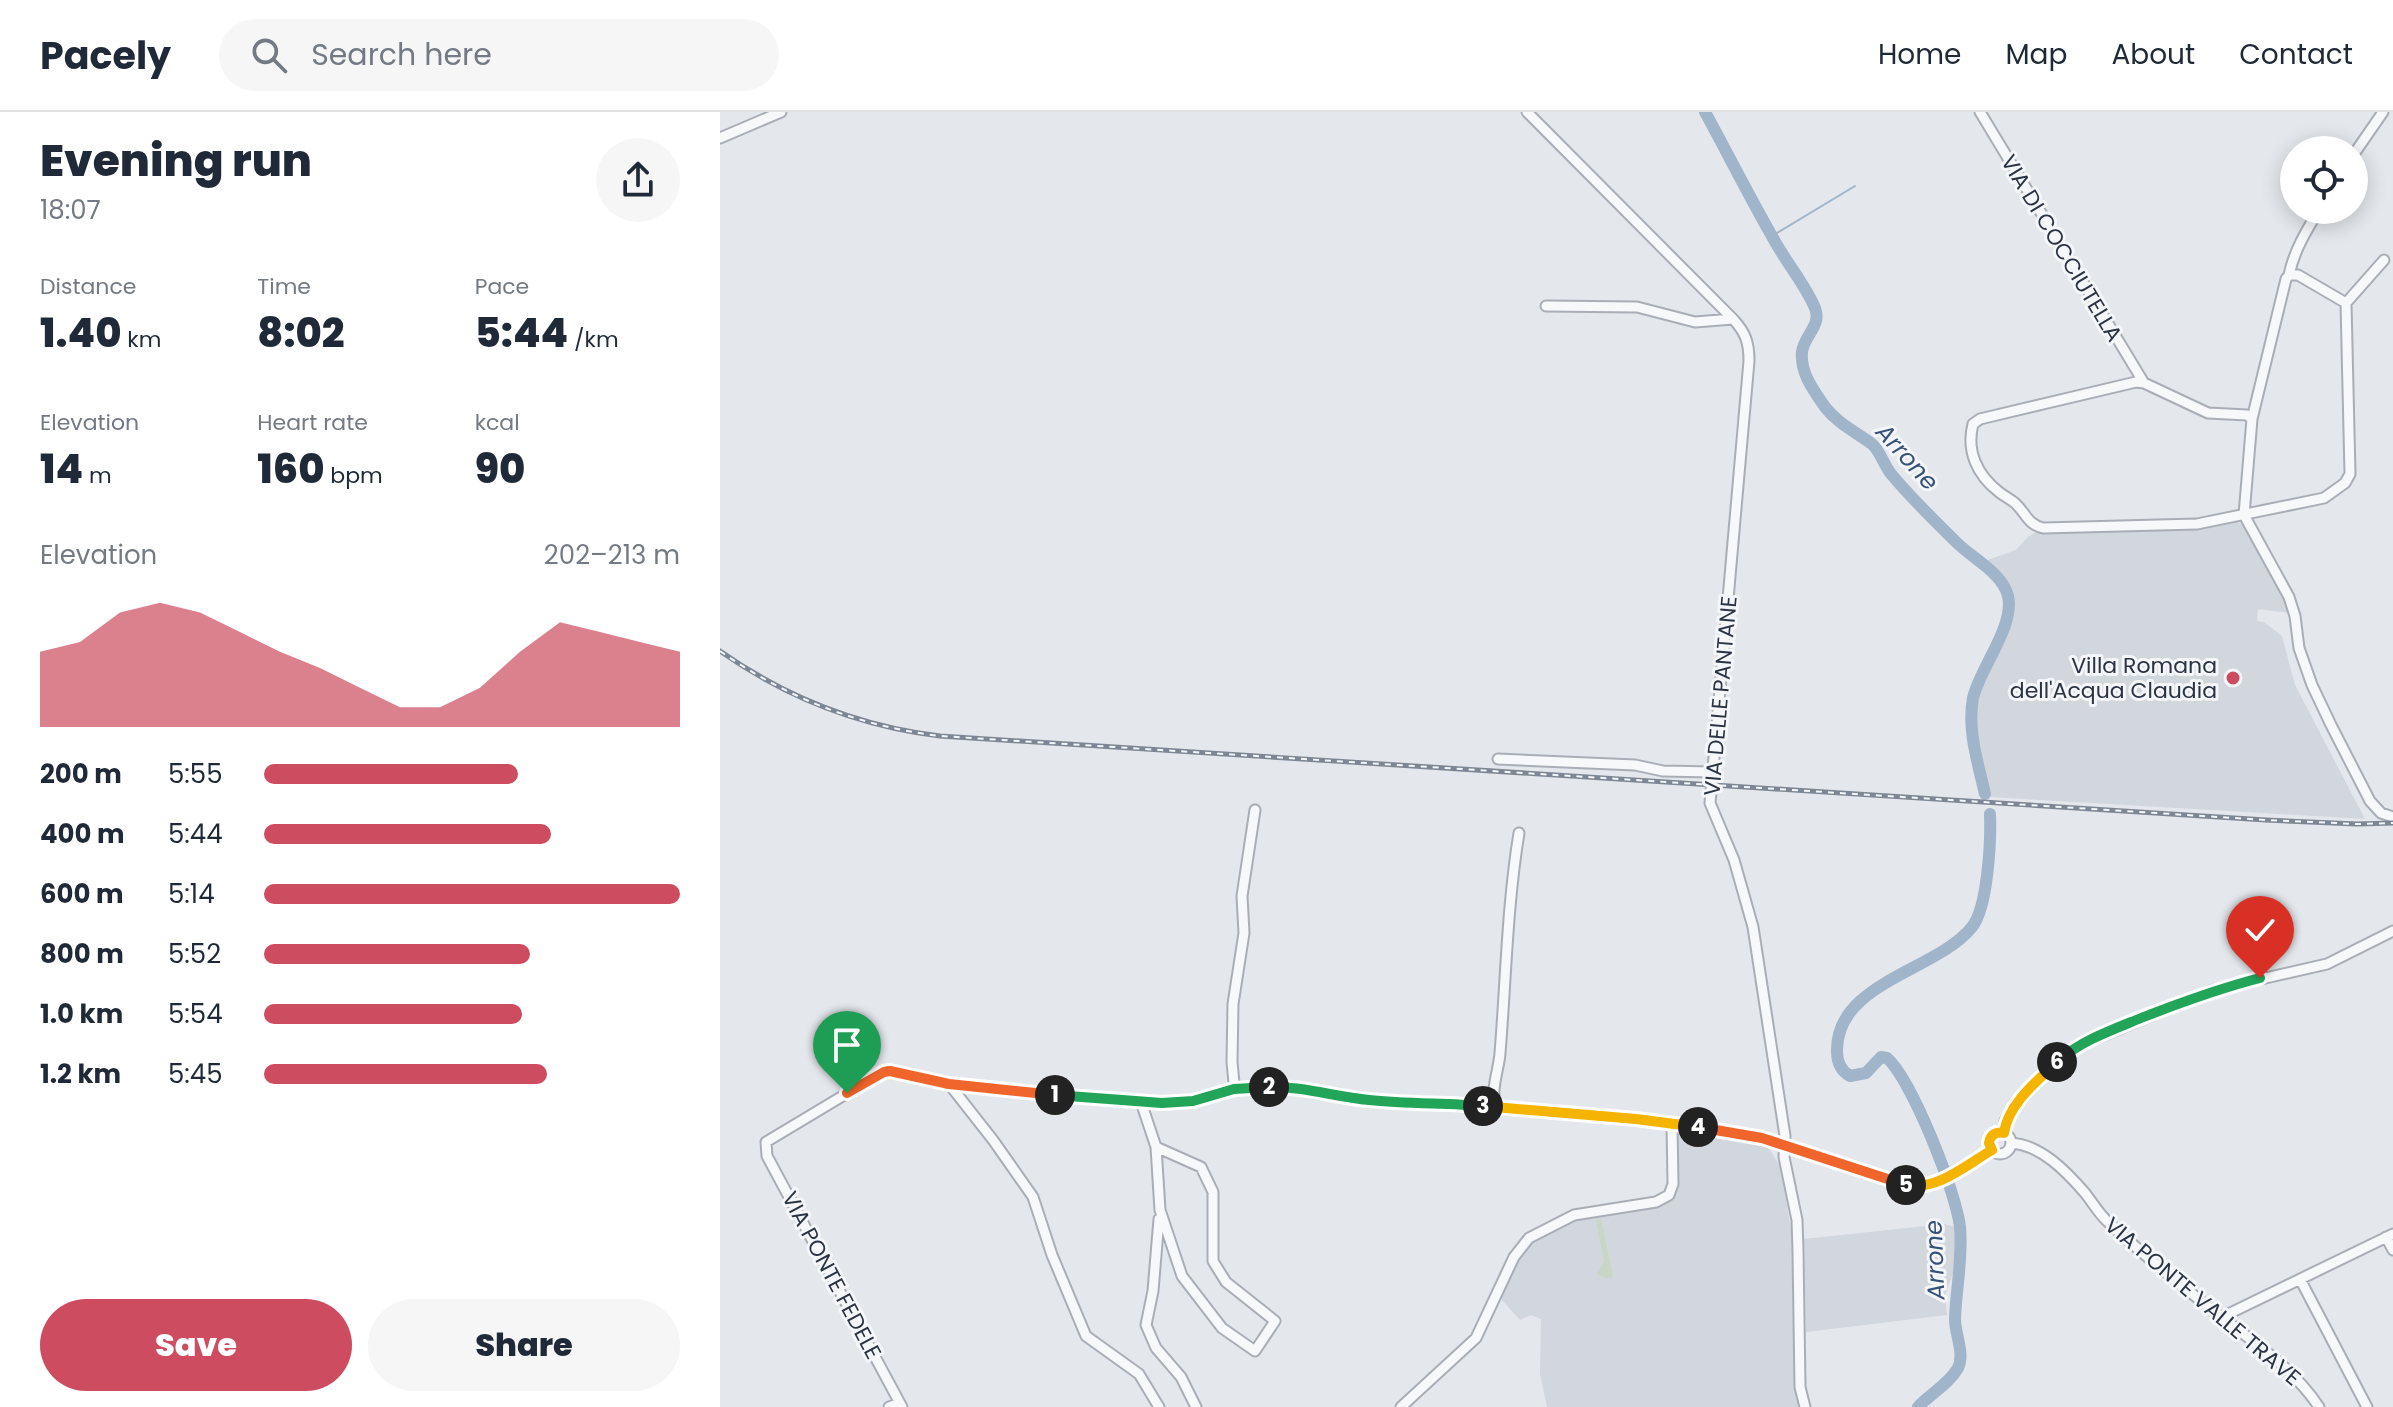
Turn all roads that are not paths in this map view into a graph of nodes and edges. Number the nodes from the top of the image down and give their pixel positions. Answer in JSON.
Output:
{"nodes":[{"id":1,"x":781,"y":112,"type":"edge"},
{"id":2,"x":1527,"y":112,"type":"edge"},
{"id":3,"x":1980,"y":112,"type":"edge"},
{"id":4,"x":2383,"y":112,"type":"edge"},
{"id":5,"x":2366,"y":136,"type":"edge"},
{"id":6,"x":720,"y":138,"type":"edge"},
{"id":7,"x":2311,"y":224,"type":"edge"},
{"id":8,"x":2384,"y":260,"type":"dead end"},
{"id":9,"x":2289,"y":275,"type":"junction"},
{"id":10,"x":2346,"y":303,"type":"junction"},
{"id":11,"x":1546,"y":306,"type":"dead end"},
{"id":12,"x":1733,"y":319,"type":"junction"},
{"id":13,"x":2144,"y":383,"type":"junction"},
{"id":14,"x":2252,"y":419,"type":"junction"},
{"id":15,"x":2244,"y":515,"type":"junction"},
{"id":16,"x":1498,"y":759,"type":"dead end"},
{"id":17,"x":1712,"y":772,"type":"junction"},
{"id":18,"x":1255,"y":810,"type":"dead end"},
{"id":19,"x":2393,"y":817,"type":"edge"},
{"id":20,"x":1519,"y":833,"type":"dead end"},
{"id":21,"x":2393,"y":931,"type":"edge"},
{"id":22,"x":949,"y":1084,"type":"junction"},
{"id":23,"x":1238,"y":1089,"type":"junction"},
{"id":24,"x":1141,"y":1102,"type":"junction"},
{"id":25,"x":1497,"y":1107,"type":"junction"},
{"id":26,"x":1672,"y":1124,"type":"junction"},
{"id":27,"x":2004,"y":1133,"type":"junction"},
{"id":28,"x":2011,"y":1143,"type":"junction"},
{"id":29,"x":1785,"y":1146,"type":"junction"},
{"id":30,"x":1156,"y":1147,"type":"junction"},
{"id":31,"x":1992,"y":1150,"type":"junction"},
{"id":32,"x":1160,"y":1210,"type":"junction"},
{"id":33,"x":2390,"y":1235,"type":"edge"},
{"id":34,"x":2393,"y":1250,"type":"edge"},
{"id":35,"x":2300,"y":1279,"type":"junction"},
{"id":36,"x":2222,"y":1317,"type":"junction"},
{"id":37,"x":901,"y":1405,"type":"edge"},
{"id":38,"x":889,"y":1407,"type":"edge"},
{"id":39,"x":1159,"y":1407,"type":"edge"},
{"id":40,"x":1196,"y":1407,"type":"edge"},
{"id":41,"x":1401,"y":1407,"type":"edge"},
{"id":42,"x":1805,"y":1407,"type":"edge"},
{"id":43,"x":2319,"y":1407,"type":"edge"},
{"id":44,"x":2367,"y":1407,"type":"edge"}],
"edges":[{"from":1,"to":6,"type":"street"},
{"from":2,"to":12,"type":"street","name":"VIA DELLE PANTANE"},
{"from":3,"to":13,"type":"street","name":"VIA DI COCCIUTELLA"},
{"from":4,"to":5,"type":"street"},
{"from":7,"to":9,"type":"street"},
{"from":8,"to":10,"type":"street"},
{"from":9,"to":10,"type":"street"},
{"from":9,"to":14,"type":"street"},
{"from":10,"to":15,"type":"street"},
{"from":11,"to":12,"type":"street"},
{"from":12,"to":17,"type":"street","name":"VIA DELLE PANTANE"},
{"from":13,"to":14,"type":"street"},
{"from":13,"to":15,"type":"street"},
{"from":14,"to":15,"type":"street"},
{"from":15,"to":19,"type":"street"},
{"from":16,"to":17,"type":"street"},
{"from":17,"to":29,"type":"street","name":"VIA DELLE PANTANE"},
{"from":18,"to":23,"type":"street"},
{"from":20,"to":25,"type":"street"},
{"from":21,"to":27,"type":"street"},
{"from":22,"to":24,"type":"street"},
{"from":22,"to":37,"type":"street","name":"VIA PONTE FEDELE"},
{"from":22,"to":39,"type":"street"},
{"from":23,"to":24,"type":"street"},
{"from":23,"to":25,"type":"street"},
{"from":24,"to":30,"type":"street"},
{"from":25,"to":26,"type":"street"},
{"from":26,"to":29,"type":"street"},
{"from":26,"to":41,"type":"street"},
{"from":27,"to":28,"type":"street"},
{"from":27,"to":31,"type":"street"},
{"from":28,"to":31,"type":"street"},
{"from":28,"to":36,"type":"street","name":"VIA PONTE VALLE TRAVE"},
{"from":29,"to":31,"type":"street"},
{"from":29,"to":42,"type":"street","name":"VIA DELLE PANTANE"},
{"from":30,"to":32,"type":"street"},
{"from":30,"to":32,"type":"street"},
{"from":32,"to":40,"type":"street"},
{"from":33,"to":34,"type":"street"},
{"from":33,"to":35,"type":"street"},
{"from":35,"to":36,"type":"street"},
{"from":35,"to":44,"type":"street"},
{"from":36,"to":43,"type":"street","name":"VIA PONTE VALLE TRAVE"},
{"from":37,"to":38,"type":"street"}]}
